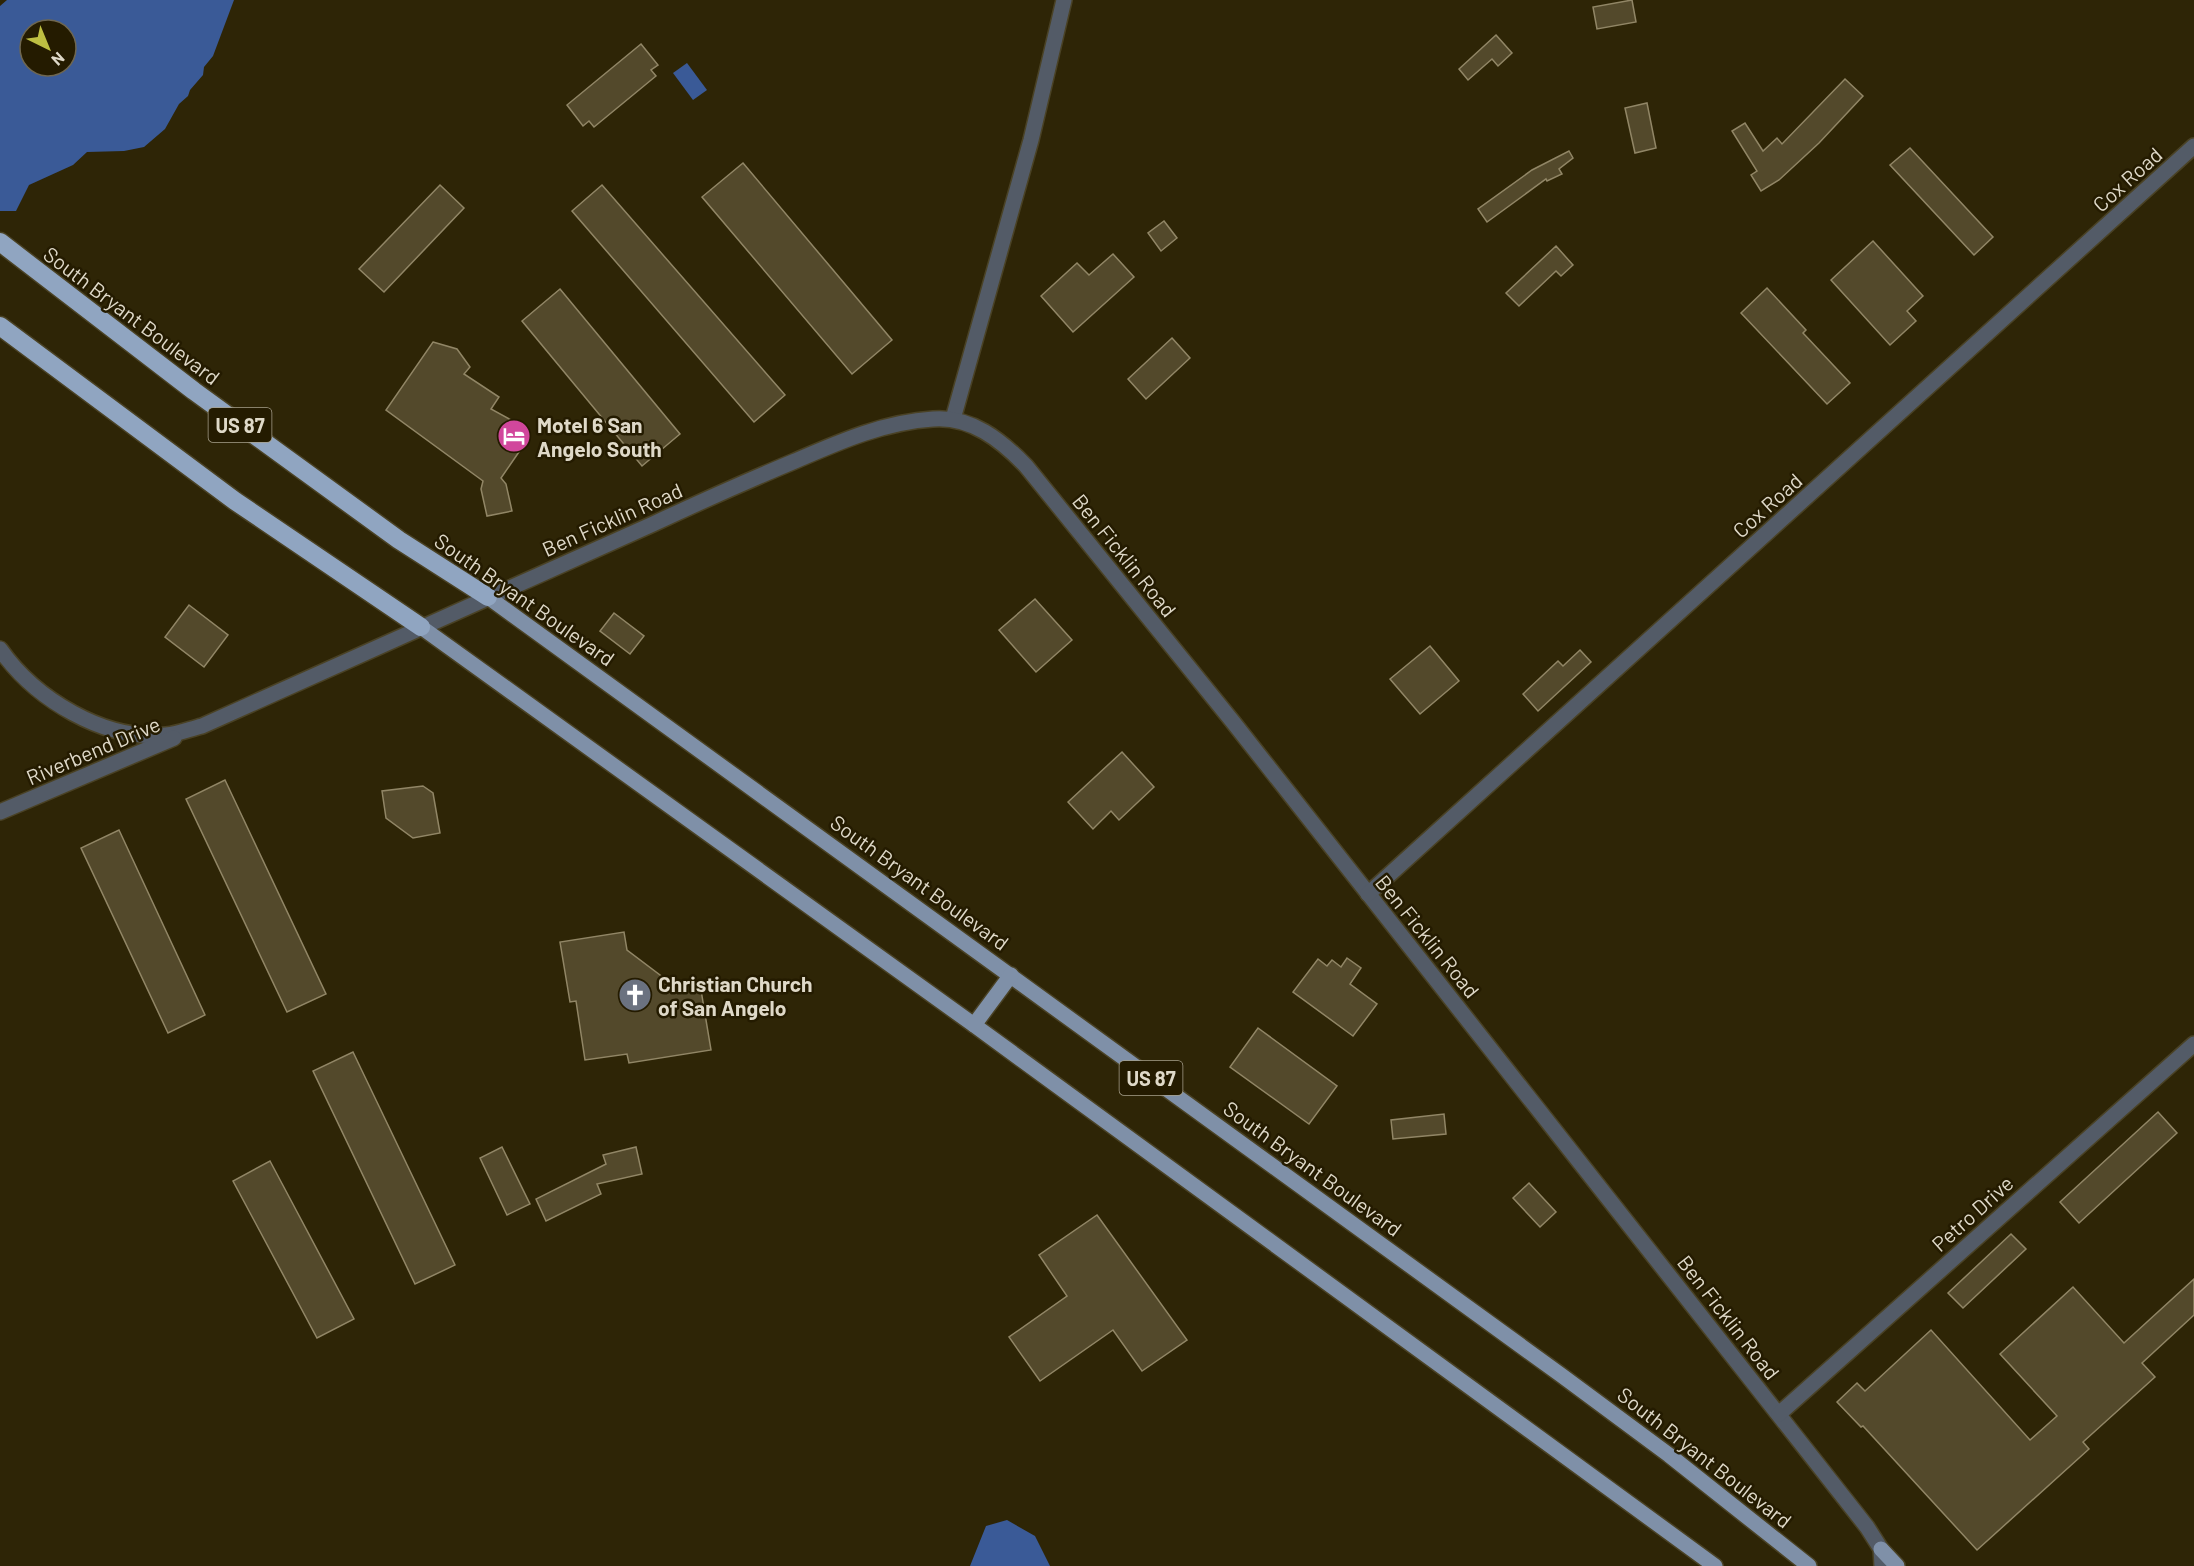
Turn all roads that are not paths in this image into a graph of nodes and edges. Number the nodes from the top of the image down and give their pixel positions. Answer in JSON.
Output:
{"nodes":[{"id":1,"x":1064,"y":0,"type":"edge"},
{"id":2,"x":2194,"y":146,"type":"edge"},
{"id":3,"x":0,"y":242,"type":"edge"},
{"id":4,"x":0,"y":326,"type":"edge"},
{"id":5,"x":953,"y":419,"type":"junction"},
{"id":6,"x":488,"y":597,"type":"junction"},
{"id":7,"x":421,"y":627,"type":"junction"},
{"id":8,"x":0,"y":649,"type":"edge"},
{"id":9,"x":202,"y":726,"type":"junction"},
{"id":10,"x":126,"y":732,"type":"junction"},
{"id":11,"x":130,"y":757,"type":"junction"},
{"id":12,"x":0,"y":812,"type":"edge"},
{"id":13,"x":1368,"y":894,"type":"junction"},
{"id":14,"x":1011,"y":975,"type":"junction"},
{"id":15,"x":974,"y":1025,"type":"junction"},
{"id":16,"x":2194,"y":1044,"type":"edge"},
{"id":17,"x":1779,"y":1414,"type":"junction"},
{"id":18,"x":1881,"y":1549,"type":"junction"},
{"id":19,"x":1715,"y":1566,"type":"edge"},
{"id":20,"x":1809,"y":1566,"type":"edge"},
{"id":21,"x":1882,"y":1566,"type":"edge"},
{"id":22,"x":1897,"y":1566,"type":"edge"}],
"edges":[{"from":1,"to":5,"type":"street"},
{"from":2,"to":13,"type":"street","name":"Cox Road"},
{"from":3,"to":6,"type":"highway","name":"South Bryant Boulevard","number":"US 87"},
{"from":4,"to":7,"type":"highway","number":"US 87"},
{"from":5,"to":6,"type":"street","name":"Ben Ficklin Road"},
{"from":5,"to":13,"type":"street","name":"Ben Ficklin Road"},
{"from":6,"to":7,"type":"street","name":"Ben Ficklin Road"},
{"from":6,"to":14,"type":"main road","name":"South Bryant Boulevard","number":"US 87"},
{"from":7,"to":9,"type":"street","name":"Ben Ficklin Road"},
{"from":7,"to":15,"type":"main road","number":"US 87"},
{"from":8,"to":10,"type":"street","name":"Ben Ficklin Road"},
{"from":9,"to":10,"type":"street","name":"Ben Ficklin Road"},
{"from":9,"to":11,"type":"street","name":"Riverbend Drive"},
{"from":10,"to":11,"type":"street"},
{"from":11,"to":12,"type":"street","name":"Riverbend Drive"},
{"from":13,"to":17,"type":"street","name":"Ben Ficklin Road"},
{"from":14,"to":15,"type":"main road"},
{"from":14,"to":20,"type":"main road","name":"South Bryant Boulevard","number":"US 87"},
{"from":15,"to":19,"type":"main road","number":"US 87"},
{"from":16,"to":17,"type":"street","name":"Petro Drive"},
{"from":17,"to":18,"type":"street","name":"Ben Ficklin Road"},
{"from":18,"to":21,"type":"street","name":"Ben Ficklin Road"},
{"from":18,"to":22,"type":"main road"}]}
